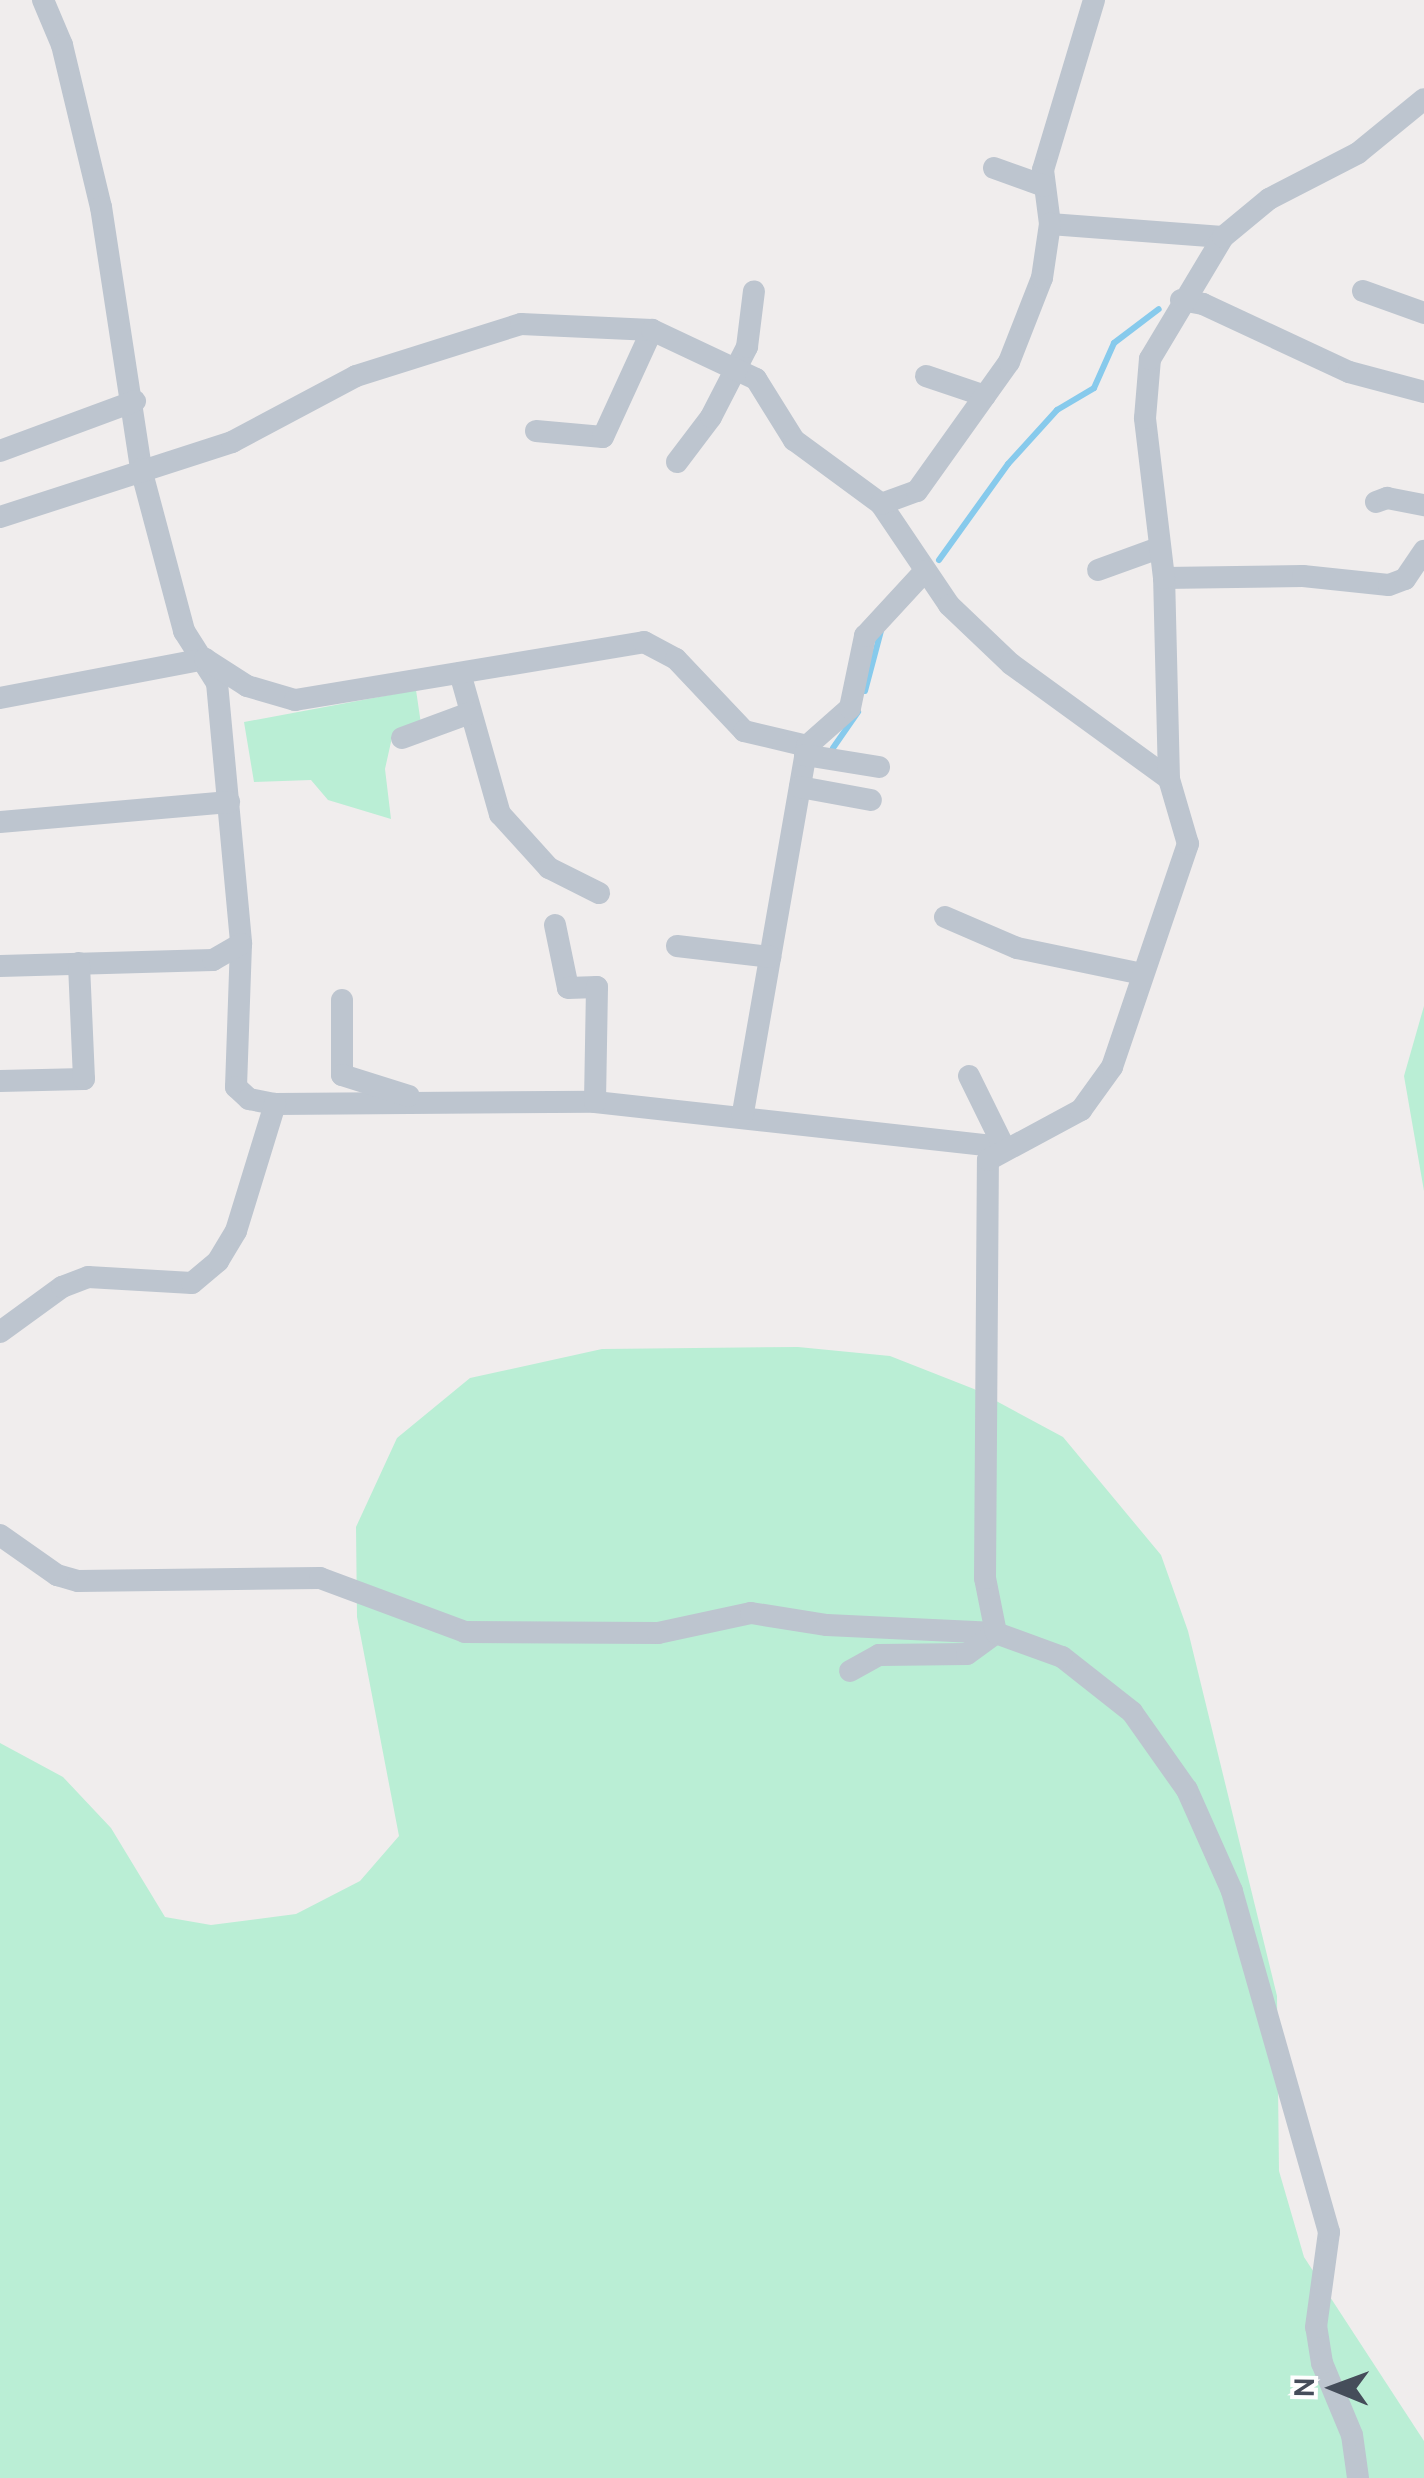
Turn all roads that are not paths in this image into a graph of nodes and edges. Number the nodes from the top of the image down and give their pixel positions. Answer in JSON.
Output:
{"nodes":[{"id":1,"x":43,"y":0,"type":"edge"},
{"id":2,"x":1094,"y":0,"type":"edge"},
{"id":3,"x":1424,"y":99,"type":"edge"},
{"id":4,"x":994,"y":168,"type":"dead end"},
{"id":5,"x":1044,"y":186,"type":"junction"},
{"id":6,"x":1050,"y":224,"type":"junction"},
{"id":7,"x":1223,"y":236,"type":"junction"},
{"id":8,"x":754,"y":291,"type":"dead end"},
{"id":9,"x":1364,"y":291,"type":"dead end"},
{"id":10,"x":1181,"y":300,"type":"junction"},
{"id":11,"x":1424,"y":313,"type":"edge"},
{"id":12,"x":652,"y":330,"type":"junction"},
{"id":13,"x":731,"y":368,"type":"junction"},
{"id":14,"x":926,"y":376,"type":"dead end"},
{"id":15,"x":1424,"y":392,"type":"edge"},
{"id":16,"x":985,"y":396,"type":"junction"},
{"id":17,"x":134,"y":400,"type":"junction"},
{"id":18,"x":536,"y":431,"type":"dead end"},
{"id":19,"x":0,"y":451,"type":"edge"},
{"id":20,"x":676,"y":462,"type":"dead end"},
{"id":21,"x":141,"y":469,"type":"junction"},
{"id":22,"x":1376,"y":502,"type":"dead end"},
{"id":23,"x":881,"y":504,"type":"junction"},
{"id":24,"x":1424,"y":505,"type":"edge"},
{"id":25,"x":0,"y":517,"type":"edge"},
{"id":26,"x":1156,"y":549,"type":"junction"},
{"id":27,"x":1424,"y":551,"type":"edge"},
{"id":28,"x":1098,"y":570,"type":"dead end"},
{"id":29,"x":925,"y":571,"type":"junction"},
{"id":30,"x":1164,"y":578,"type":"junction"},
{"id":31,"x":204,"y":659,"type":"junction"},
{"id":32,"x":460,"y":673,"type":"junction"},
{"id":33,"x":0,"y":698,"type":"edge"},
{"id":34,"x":470,"y":713,"type":"junction"},
{"id":35,"x":402,"y":738,"type":"dead end"},
{"id":36,"x":806,"y":751,"type":"junction"},
{"id":37,"x":879,"y":767,"type":"dead end"},
{"id":38,"x":1169,"y":780,"type":"junction"},
{"id":39,"x":800,"y":787,"type":"junction"},
{"id":40,"x":871,"y":800,"type":"dead end"},
{"id":41,"x":229,"y":802,"type":"junction"},
{"id":42,"x":0,"y":822,"type":"edge"},
{"id":43,"x":599,"y":893,"type":"dead end"},
{"id":44,"x":944,"y":917,"type":"dead end"},
{"id":45,"x":555,"y":925,"type":"dead end"},
{"id":46,"x":240,"y":944,"type":"junction"},
{"id":47,"x":677,"y":946,"type":"dead end"},
{"id":48,"x":770,"y":956,"type":"junction"},
{"id":49,"x":79,"y":963,"type":"junction"},
{"id":50,"x":0,"y":966,"type":"edge"},
{"id":51,"x":1142,"y":974,"type":"junction"},
{"id":52,"x":342,"y":1000,"type":"dead end"},
{"id":53,"x":969,"y":1076,"type":"dead end"},
{"id":54,"x":0,"y":1081,"type":"edge"},
{"id":55,"x":594,"y":1102,"type":"junction"},
{"id":56,"x":275,"y":1104,"type":"junction"},
{"id":57,"x":418,"y":1104,"type":"junction"},
{"id":58,"x":743,"y":1114,"type":"junction"},
{"id":59,"x":1004,"y":1147,"type":"junction"},
{"id":60,"x":0,"y":1332,"type":"edge"},
{"id":61,"x":0,"y":1534,"type":"edge"},
{"id":62,"x":996,"y":1633,"type":"junction"},
{"id":63,"x":850,"y":1671,"type":"dead end"},
{"id":64,"x":1358,"y":2478,"type":"edge"}],
"edges":[{"from":1,"to":17,"type":"street"},
{"from":2,"to":5,"type":"street"},
{"from":3,"to":7,"type":"street"},
{"from":4,"to":5,"type":"street"},
{"from":5,"to":6,"type":"street"},
{"from":6,"to":7,"type":"street"},
{"from":6,"to":16,"type":"street"},
{"from":7,"to":10,"type":"street"},
{"from":8,"to":13,"type":"street"},
{"from":9,"to":11,"type":"street"},
{"from":10,"to":15,"type":"street"},
{"from":10,"to":26,"type":"street"},
{"from":12,"to":13,"type":"street"},
{"from":12,"to":18,"type":"street"},
{"from":12,"to":21,"type":"street"},
{"from":13,"to":20,"type":"street"},
{"from":13,"to":23,"type":"street"},
{"from":14,"to":16,"type":"street"},
{"from":16,"to":23,"type":"street"},
{"from":17,"to":19,"type":"street"},
{"from":17,"to":21,"type":"street"},
{"from":21,"to":25,"type":"street"},
{"from":21,"to":31,"type":"street"},
{"from":22,"to":24,"type":"street"},
{"from":23,"to":29,"type":"street"},
{"from":26,"to":28,"type":"street"},
{"from":26,"to":30,"type":"street"},
{"from":27,"to":30,"type":"street"},
{"from":29,"to":36,"type":"street"},
{"from":29,"to":38,"type":"street"},
{"from":30,"to":38,"type":"street"},
{"from":31,"to":32,"type":"street"},
{"from":31,"to":33,"type":"street"},
{"from":31,"to":41,"type":"street"},
{"from":32,"to":34,"type":"street"},
{"from":32,"to":36,"type":"street"},
{"from":34,"to":35,"type":"street"},
{"from":34,"to":43,"type":"street"},
{"from":36,"to":37,"type":"street"},
{"from":36,"to":39,"type":"street"},
{"from":38,"to":51,"type":"street"},
{"from":39,"to":40,"type":"street"},
{"from":39,"to":48,"type":"street"},
{"from":41,"to":42,"type":"street"},
{"from":41,"to":46,"type":"street"},
{"from":44,"to":51,"type":"street"},
{"from":45,"to":55,"type":"street"},
{"from":46,"to":49,"type":"street"},
{"from":46,"to":56,"type":"street"},
{"from":47,"to":48,"type":"street"},
{"from":48,"to":58,"type":"street"},
{"from":49,"to":50,"type":"street"},
{"from":49,"to":54,"type":"street"},
{"from":51,"to":59,"type":"street"},
{"from":52,"to":57,"type":"street"},
{"from":53,"to":59,"type":"street"},
{"from":55,"to":57,"type":"street"},
{"from":55,"to":58,"type":"street"},
{"from":56,"to":57,"type":"street"},
{"from":56,"to":60,"type":"street"},
{"from":58,"to":59,"type":"street"},
{"from":59,"to":62,"type":"street"},
{"from":61,"to":62,"type":"street"},
{"from":62,"to":63,"type":"street"},
{"from":62,"to":64,"type":"street"}]}
